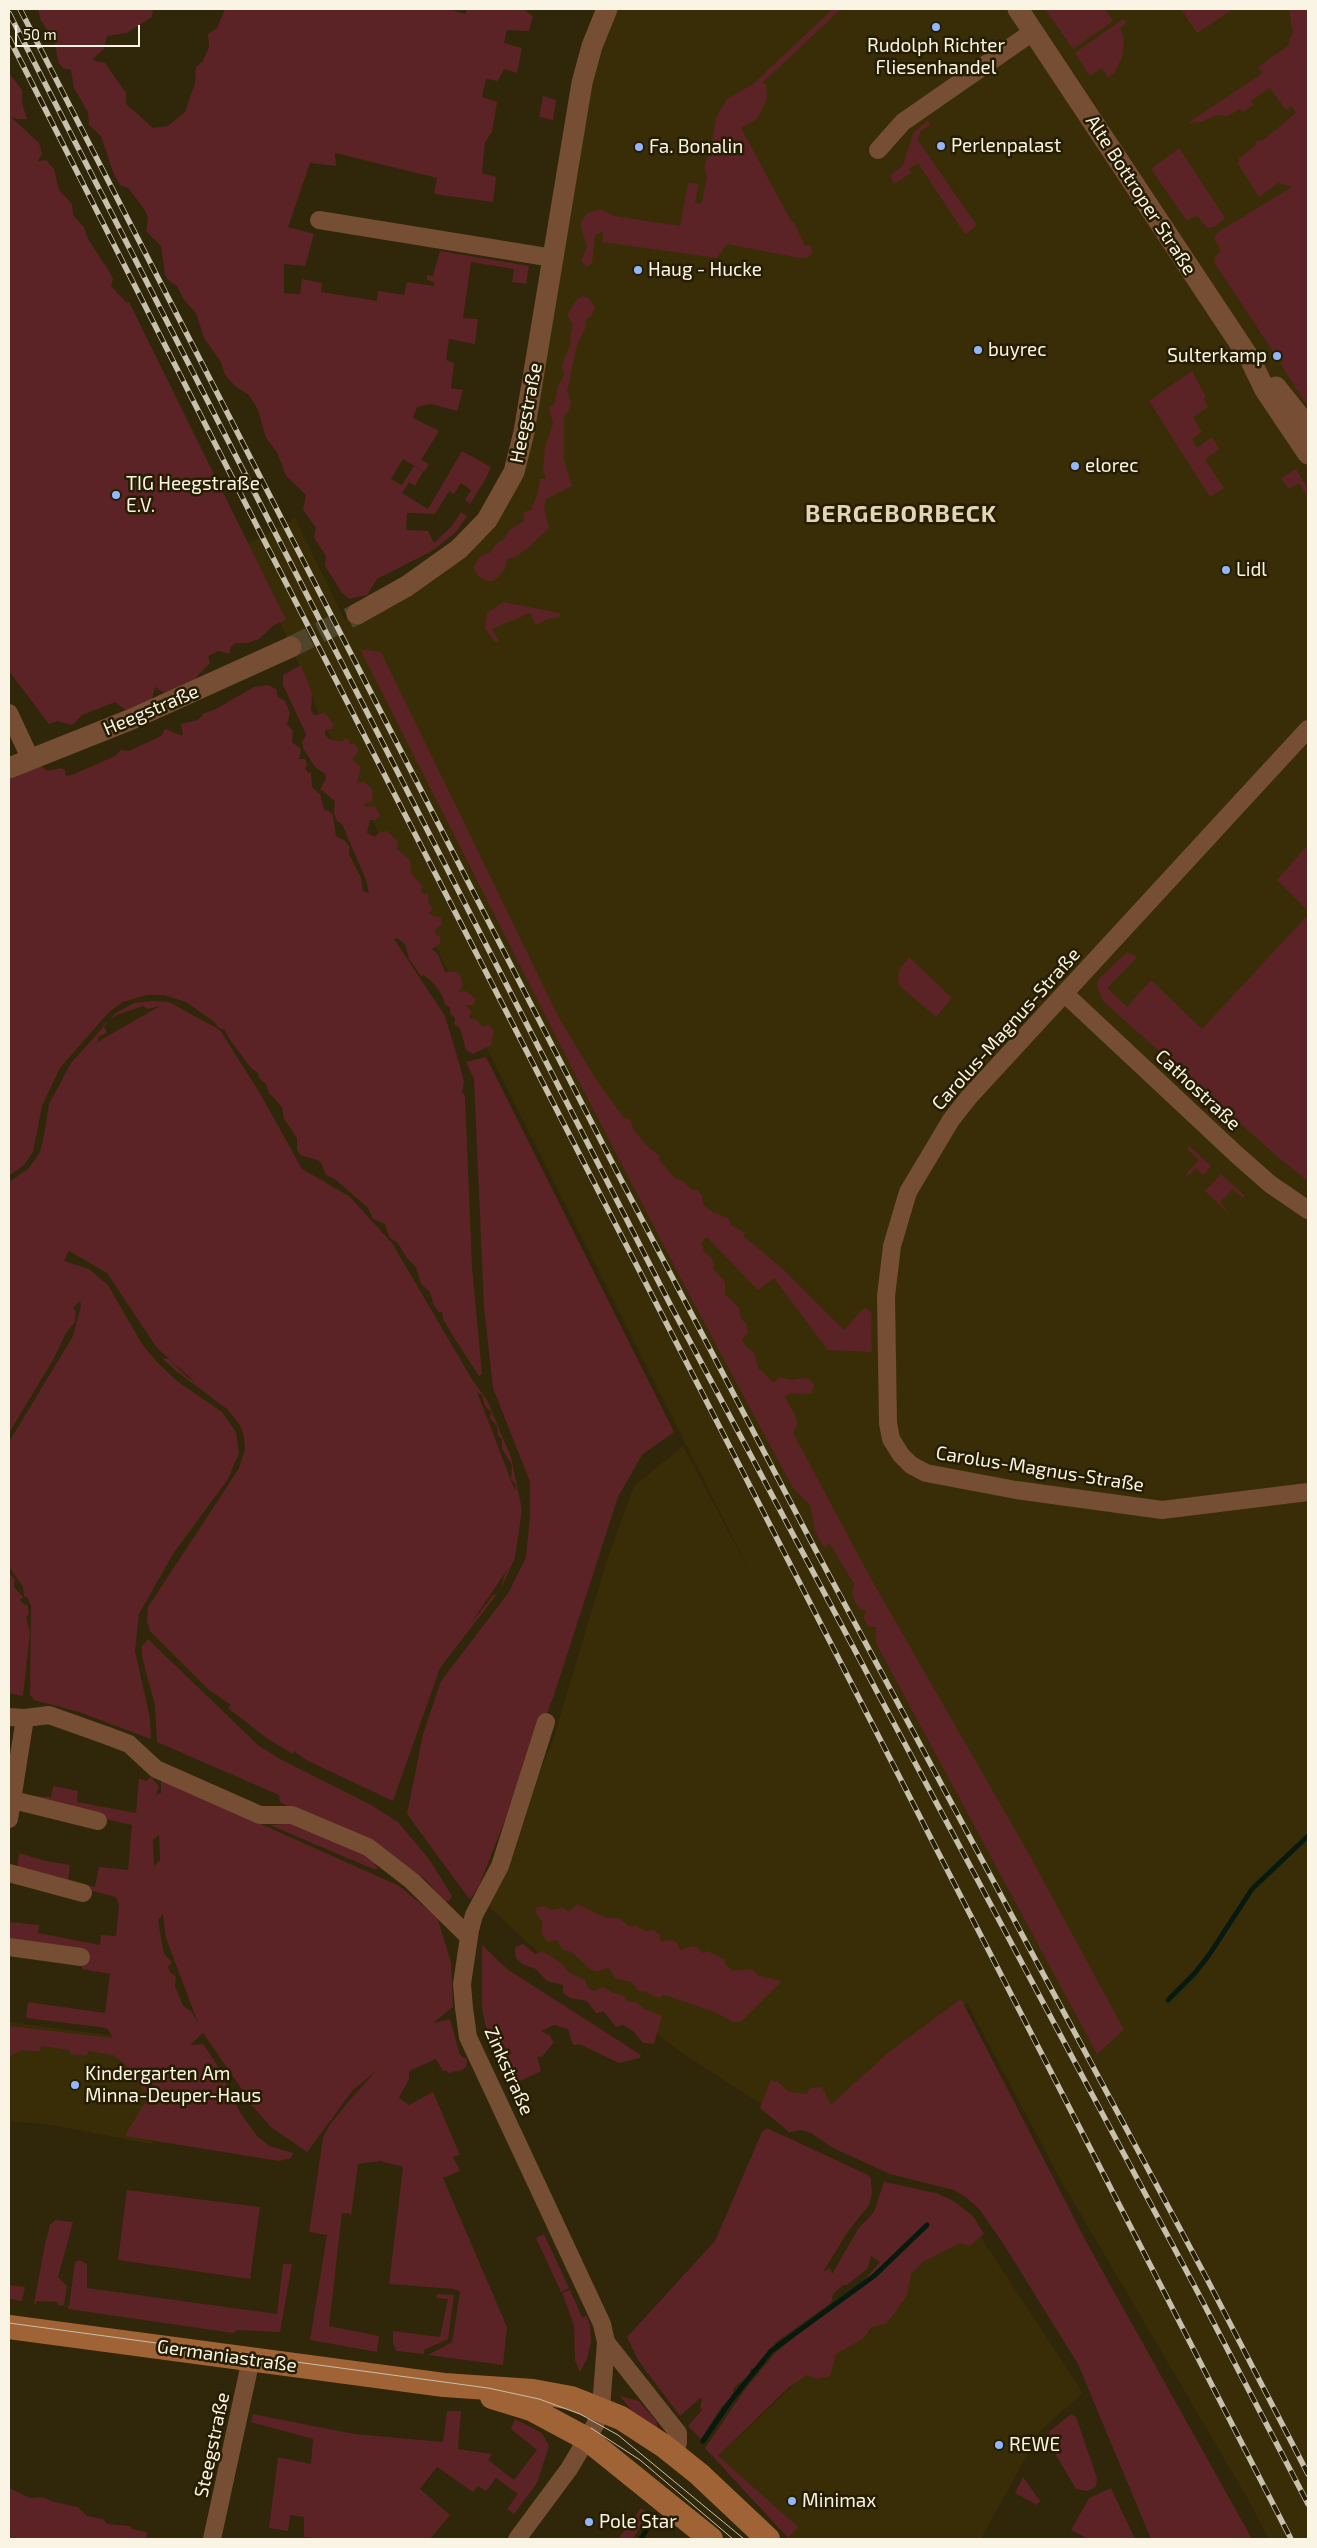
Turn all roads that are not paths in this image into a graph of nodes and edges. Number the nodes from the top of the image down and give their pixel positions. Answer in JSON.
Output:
{"nodes":[{"id":1,"x":606,"y":9,"type":"edge"},
{"id":2,"x":1018,"y":9,"type":"edge"},
{"id":3,"x":1034,"y":31,"type":"junction"},
{"id":4,"x":878,"y":150,"type":"dead end"},
{"id":5,"x":319,"y":220,"type":"dead end"},
{"id":6,"x":553,"y":258,"type":"junction"},
{"id":7,"x":1250,"y":360,"type":"junction"},
{"id":8,"x":1308,"y":427,"type":"edge"},
{"id":9,"x":1308,"y":454,"type":"edge"},
{"id":10,"x":356,"y":614,"type":"tunnel mouth"},
{"id":11,"x":291,"y":646,"type":"tunnel mouth"},
{"id":12,"x":9,"y":713,"type":"edge"},
{"id":13,"x":1308,"y":730,"type":"edge"},
{"id":14,"x":30,"y":760,"type":"junction"},
{"id":15,"x":9,"y":768,"type":"edge"},
{"id":16,"x":1065,"y":994,"type":"junction"},
{"id":17,"x":1308,"y":1210,"type":"edge"},
{"id":18,"x":1308,"y":1492,"type":"edge"},
{"id":19,"x":17,"y":1718,"type":"edge"},
{"id":20,"x":546,"y":1722,"type":"dead end"},
{"id":21,"x":11,"y":1807,"type":"edge"},
{"id":22,"x":98,"y":1821,"type":"dead end"},
{"id":23,"x":9,"y":1873,"type":"edge"},
{"id":24,"x":83,"y":1893,"type":"dead end"},
{"id":25,"x":469,"y":1937,"type":"junction"},
{"id":26,"x":9,"y":1947,"type":"edge"},
{"id":27,"x":81,"y":1957,"type":"dead end"},
{"id":28,"x":9,"y":2327,"type":"edge"},
{"id":29,"x":606,"y":2342,"type":"junction"},
{"id":30,"x":252,"y":2359,"type":"junction"},
{"id":31,"x":444,"y":2385,"type":"junction"},
{"id":32,"x":594,"y":2424,"type":"junction"},
{"id":33,"x":676,"y":2444,"type":"junction"},
{"id":34,"x":212,"y":2539,"type":"edge"},
{"id":35,"x":517,"y":2539,"type":"edge"},
{"id":36,"x":711,"y":2539,"type":"edge"},
{"id":37,"x":768,"y":2539,"type":"edge"}],
"edges":[{"from":1,"to":6,"type":"street","name":"Heegstraße"},
{"from":2,"to":3,"type":"street","name":"Alte Bottroper Straße"},
{"from":3,"to":4,"type":"street"},
{"from":3,"to":7,"type":"street","name":"Alte Bottroper Straße"},
{"from":5,"to":6,"type":"street"},
{"from":6,"to":10,"type":"street","name":"Heegstraße"},
{"from":7,"to":8,"type":"street","name":"Alte Bottroper Straße"},
{"from":7,"to":9,"type":"street","name":"Alte Bottroper Straße"},
{"from":11,"to":14,"type":"street","name":"Heegstraße"},
{"from":12,"to":14,"type":"street"},
{"from":13,"to":16,"type":"street","name":"Carolus-Magnus-Straße"},
{"from":14,"to":15,"type":"street","name":"Heegstraße"},
{"from":16,"to":17,"type":"street","name":"Cathostraße"},
{"from":16,"to":18,"type":"street","name":"Carolus-Magnus-Straße"},
{"from":19,"to":21,"type":"street"},
{"from":19,"to":25,"type":"street"},
{"from":20,"to":25,"type":"street","name":"Zinkstraße"},
{"from":21,"to":22,"type":"street"},
{"from":23,"to":24,"type":"street"},
{"from":25,"to":29,"type":"street","name":"Zinkstraße"},
{"from":26,"to":27,"type":"street"},
{"from":28,"to":30,"type":"main road","name":"Germaniastraße"},
{"from":29,"to":32,"type":"street","name":"Zinkstraße"},
{"from":29,"to":33,"type":"street","name":"Zinkstraße"},
{"from":30,"to":31,"type":"main road","name":"Germaniastraße"},
{"from":30,"to":34,"type":"street","name":"Steegstraße"},
{"from":31,"to":32,"type":"main road","name":"Germaniastraße"},
{"from":31,"to":32,"type":"main road","name":"Germaniastraße"},
{"from":32,"to":33,"type":"main road","name":"Germaniastraße"},
{"from":32,"to":35,"type":"street"},
{"from":32,"to":36,"type":"main road","name":"Germaniastraße"},
{"from":33,"to":37,"type":"main road","name":"Germaniastraße"}]}
